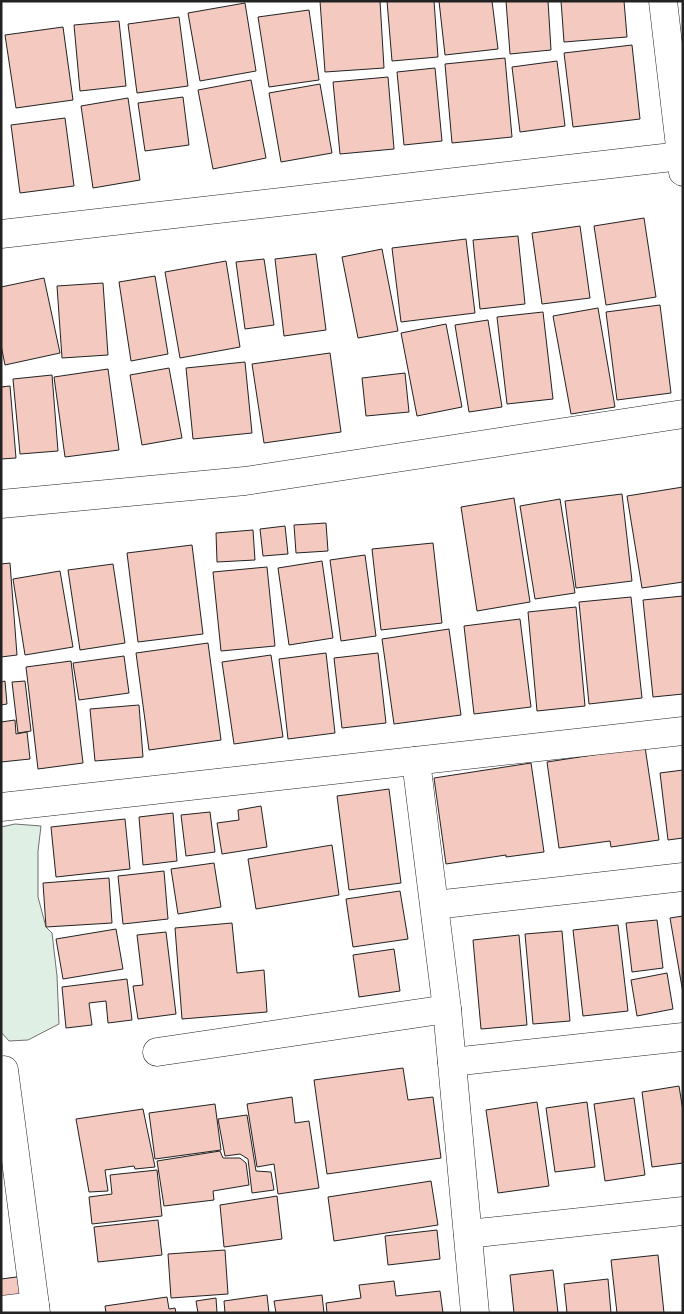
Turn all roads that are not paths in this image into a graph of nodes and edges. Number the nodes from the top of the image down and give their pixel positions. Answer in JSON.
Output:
{"nodes":[{"id":1,"x":663,"y":1,"type":"edge"},
{"id":2,"x":679,"y":103,"type":"edge"},
{"id":3,"x":682,"y":164,"type":"edge"},
{"id":4,"x":1,"y":234,"type":"edge"},
{"id":5,"x":683,"y":414,"type":"edge"},
{"id":6,"x":1,"y":504,"type":"edge"},
{"id":7,"x":683,"y":731,"type":"edge"},
{"id":8,"x":416,"y":761,"type":"junction"},
{"id":9,"x":1,"y":807,"type":"edge"},
{"id":10,"x":683,"y":877,"type":"edge"},
{"id":11,"x":435,"y":905,"type":"junction"},
{"id":12,"x":447,"y":1010,"type":"junction"},
{"id":13,"x":683,"y":1037,"type":"edge"},
{"id":14,"x":157,"y":1052,"type":"dead end"},
{"id":15,"x":452,"y":1062,"type":"junction"},
{"id":16,"x":2,"y":1071,"type":"edge"},
{"id":17,"x":683,"y":1211,"type":"edge"},
{"id":18,"x":468,"y":1234,"type":"junction"},
{"id":19,"x":35,"y":1309,"type":"edge"},
{"id":20,"x":1,"y":1310,"type":"edge"},
{"id":21,"x":475,"y":1313,"type":"edge"}],
"edges":[{"from":1,"to":2,"type":"street"},
{"from":2,"to":3,"type":"street"},
{"from":3,"to":4,"type":"street"},
{"from":5,"to":6,"type":"street"},
{"from":7,"to":8,"type":"street"},
{"from":8,"to":9,"type":"street"},
{"from":8,"to":11,"type":"street"},
{"from":10,"to":11,"type":"street"},
{"from":11,"to":12,"type":"street"},
{"from":12,"to":14,"type":"street"},
{"from":12,"to":15,"type":"street"},
{"from":13,"to":15,"type":"street"},
{"from":15,"to":18,"type":"street"},
{"from":16,"to":19,"type":"street"},
{"from":17,"to":18,"type":"street"},
{"from":18,"to":21,"type":"street"},
{"from":19,"to":20,"type":"street"}]}
